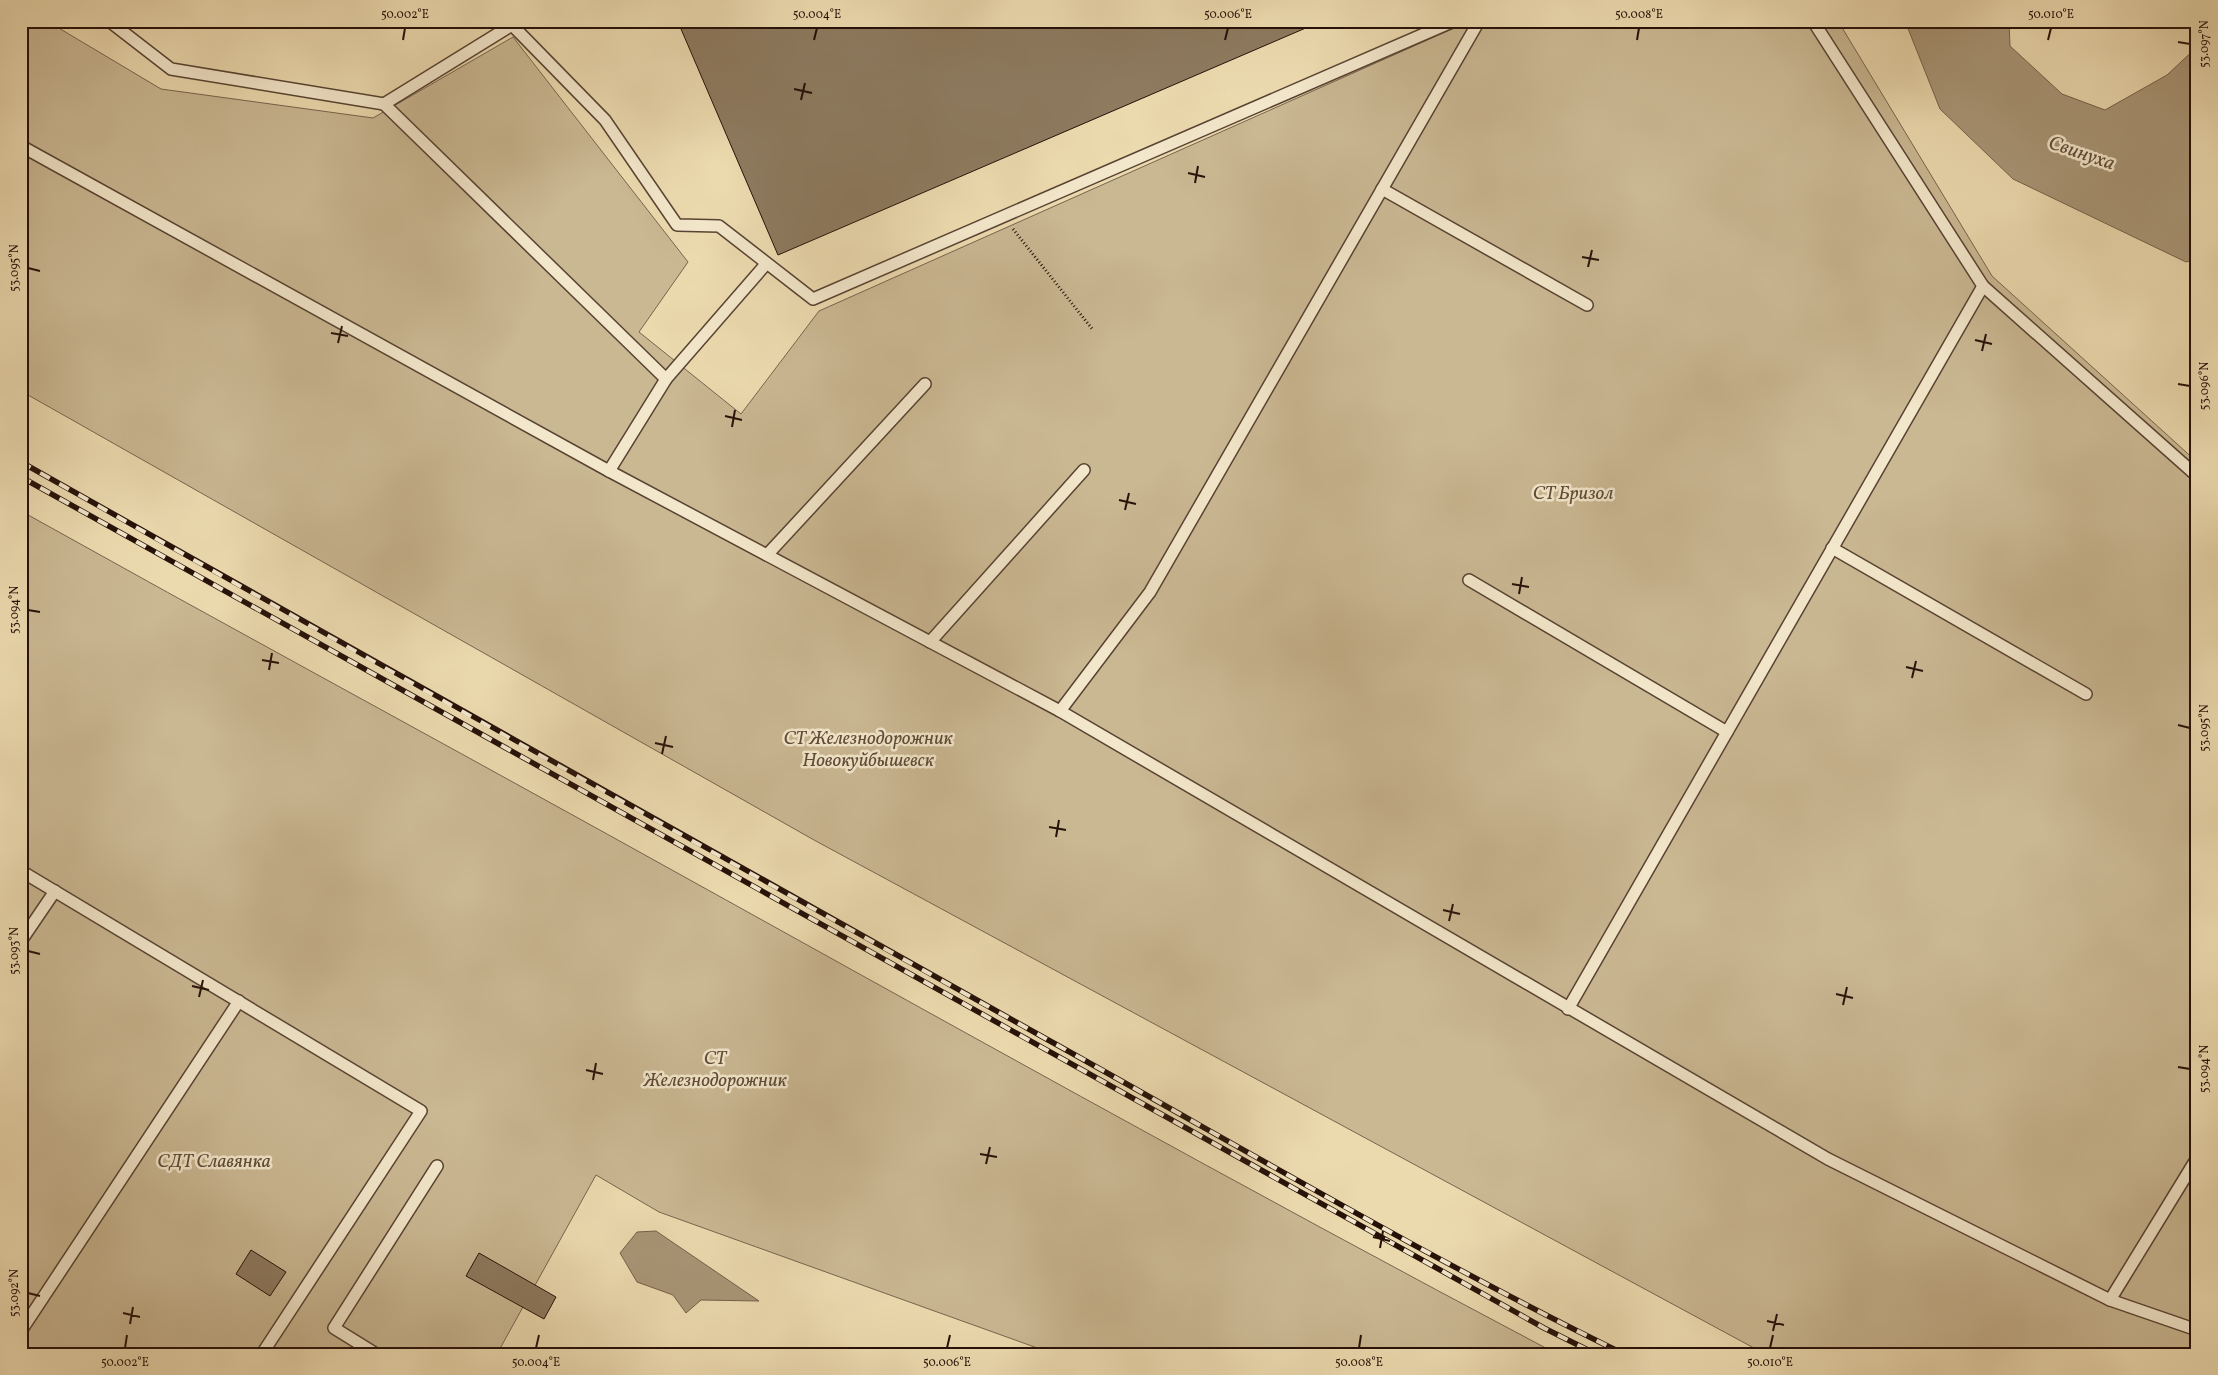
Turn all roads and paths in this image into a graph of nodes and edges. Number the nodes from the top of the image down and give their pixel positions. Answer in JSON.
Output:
{"nodes":[{"id":1,"x":109,"y":21,"type":"edge"},
{"id":2,"x":1454,"y":21,"type":"edge"},
{"id":3,"x":1479,"y":21,"type":"edge"},
{"id":4,"x":1813,"y":21,"type":"edge"},
{"id":5,"x":384,"y":104,"type":"junction"},
{"id":6,"x":21,"y":146,"type":"edge"},
{"id":7,"x":1382,"y":189,"type":"junction"},
{"id":8,"x":1003,"y":217,"type":"junction"},
{"id":9,"x":766,"y":264,"type":"junction"},
{"id":10,"x":1983,"y":286,"type":"junction"},
{"id":11,"x":1587,"y":305,"type":"dead end"},
{"id":12,"x":1093,"y":330,"type":"dead end"},
{"id":13,"x":666,"y":379,"type":"junction"},
{"id":14,"x":925,"y":384,"type":"dead end"},
{"id":15,"x":1084,"y":470,"type":"dead end"},
{"id":16,"x":609,"y":471,"type":"junction"},
{"id":17,"x":2197,"y":476,"type":"edge"},
{"id":18,"x":1832,"y":548,"type":"junction"},
{"id":19,"x":768,"y":555,"type":"junction"},
{"id":20,"x":1470,"y":580,"type":"dead end"},
{"id":21,"x":930,"y":642,"type":"junction"},
{"id":22,"x":2086,"y":694,"type":"dead end"},
{"id":23,"x":1060,"y":711,"type":"junction"},
{"id":24,"x":1726,"y":732,"type":"junction"},
{"id":25,"x":21,"y":871,"type":"edge"},
{"id":26,"x":55,"y":891,"type":"junction"},
{"id":27,"x":21,"y":941,"type":"edge"},
{"id":28,"x":239,"y":1001,"type":"junction"},
{"id":29,"x":1568,"y":1009,"type":"junction"},
{"id":30,"x":2197,"y":1158,"type":"edge"},
{"id":31,"x":438,"y":1166,"type":"dead end"},
{"id":32,"x":2110,"y":1300,"type":"junction"},
{"id":33,"x":2197,"y":1330,"type":"edge"},
{"id":34,"x":21,"y":1332,"type":"edge"},
{"id":35,"x":262,"y":1354,"type":"edge"},
{"id":36,"x":376,"y":1354,"type":"edge"}],
"edges":[{"from":1,"to":5,"type":"lane"},
{"from":2,"to":8,"type":"lane"},
{"from":3,"to":7,"type":"lane"},
{"from":4,"to":10,"type":"lane"},
{"from":5,"to":9,"type":"lane"},
{"from":5,"to":13,"type":"lane"},
{"from":6,"to":16,"type":"lane"},
{"from":7,"to":11,"type":"lane"},
{"from":7,"to":23,"type":"lane"},
{"from":8,"to":9,"type":"lane"},
{"from":8,"to":12,"type":"path"},
{"from":9,"to":13,"type":"lane"},
{"from":10,"to":17,"type":"lane"},
{"from":10,"to":18,"type":"lane"},
{"from":13,"to":16,"type":"lane"},
{"from":14,"to":19,"type":"lane"},
{"from":15,"to":21,"type":"lane"},
{"from":16,"to":19,"type":"lane"},
{"from":18,"to":22,"type":"lane"},
{"from":18,"to":24,"type":"lane"},
{"from":19,"to":21,"type":"lane"},
{"from":20,"to":24,"type":"lane"},
{"from":21,"to":23,"type":"lane"},
{"from":23,"to":29,"type":"lane"},
{"from":24,"to":29,"type":"lane"},
{"from":25,"to":26,"type":"lane"},
{"from":26,"to":27,"type":"lane"},
{"from":26,"to":28,"type":"lane"},
{"from":28,"to":34,"type":"lane"},
{"from":28,"to":35,"type":"lane"},
{"from":29,"to":32,"type":"lane"},
{"from":30,"to":32,"type":"lane"},
{"from":31,"to":36,"type":"lane"},
{"from":32,"to":33,"type":"lane"}]}
